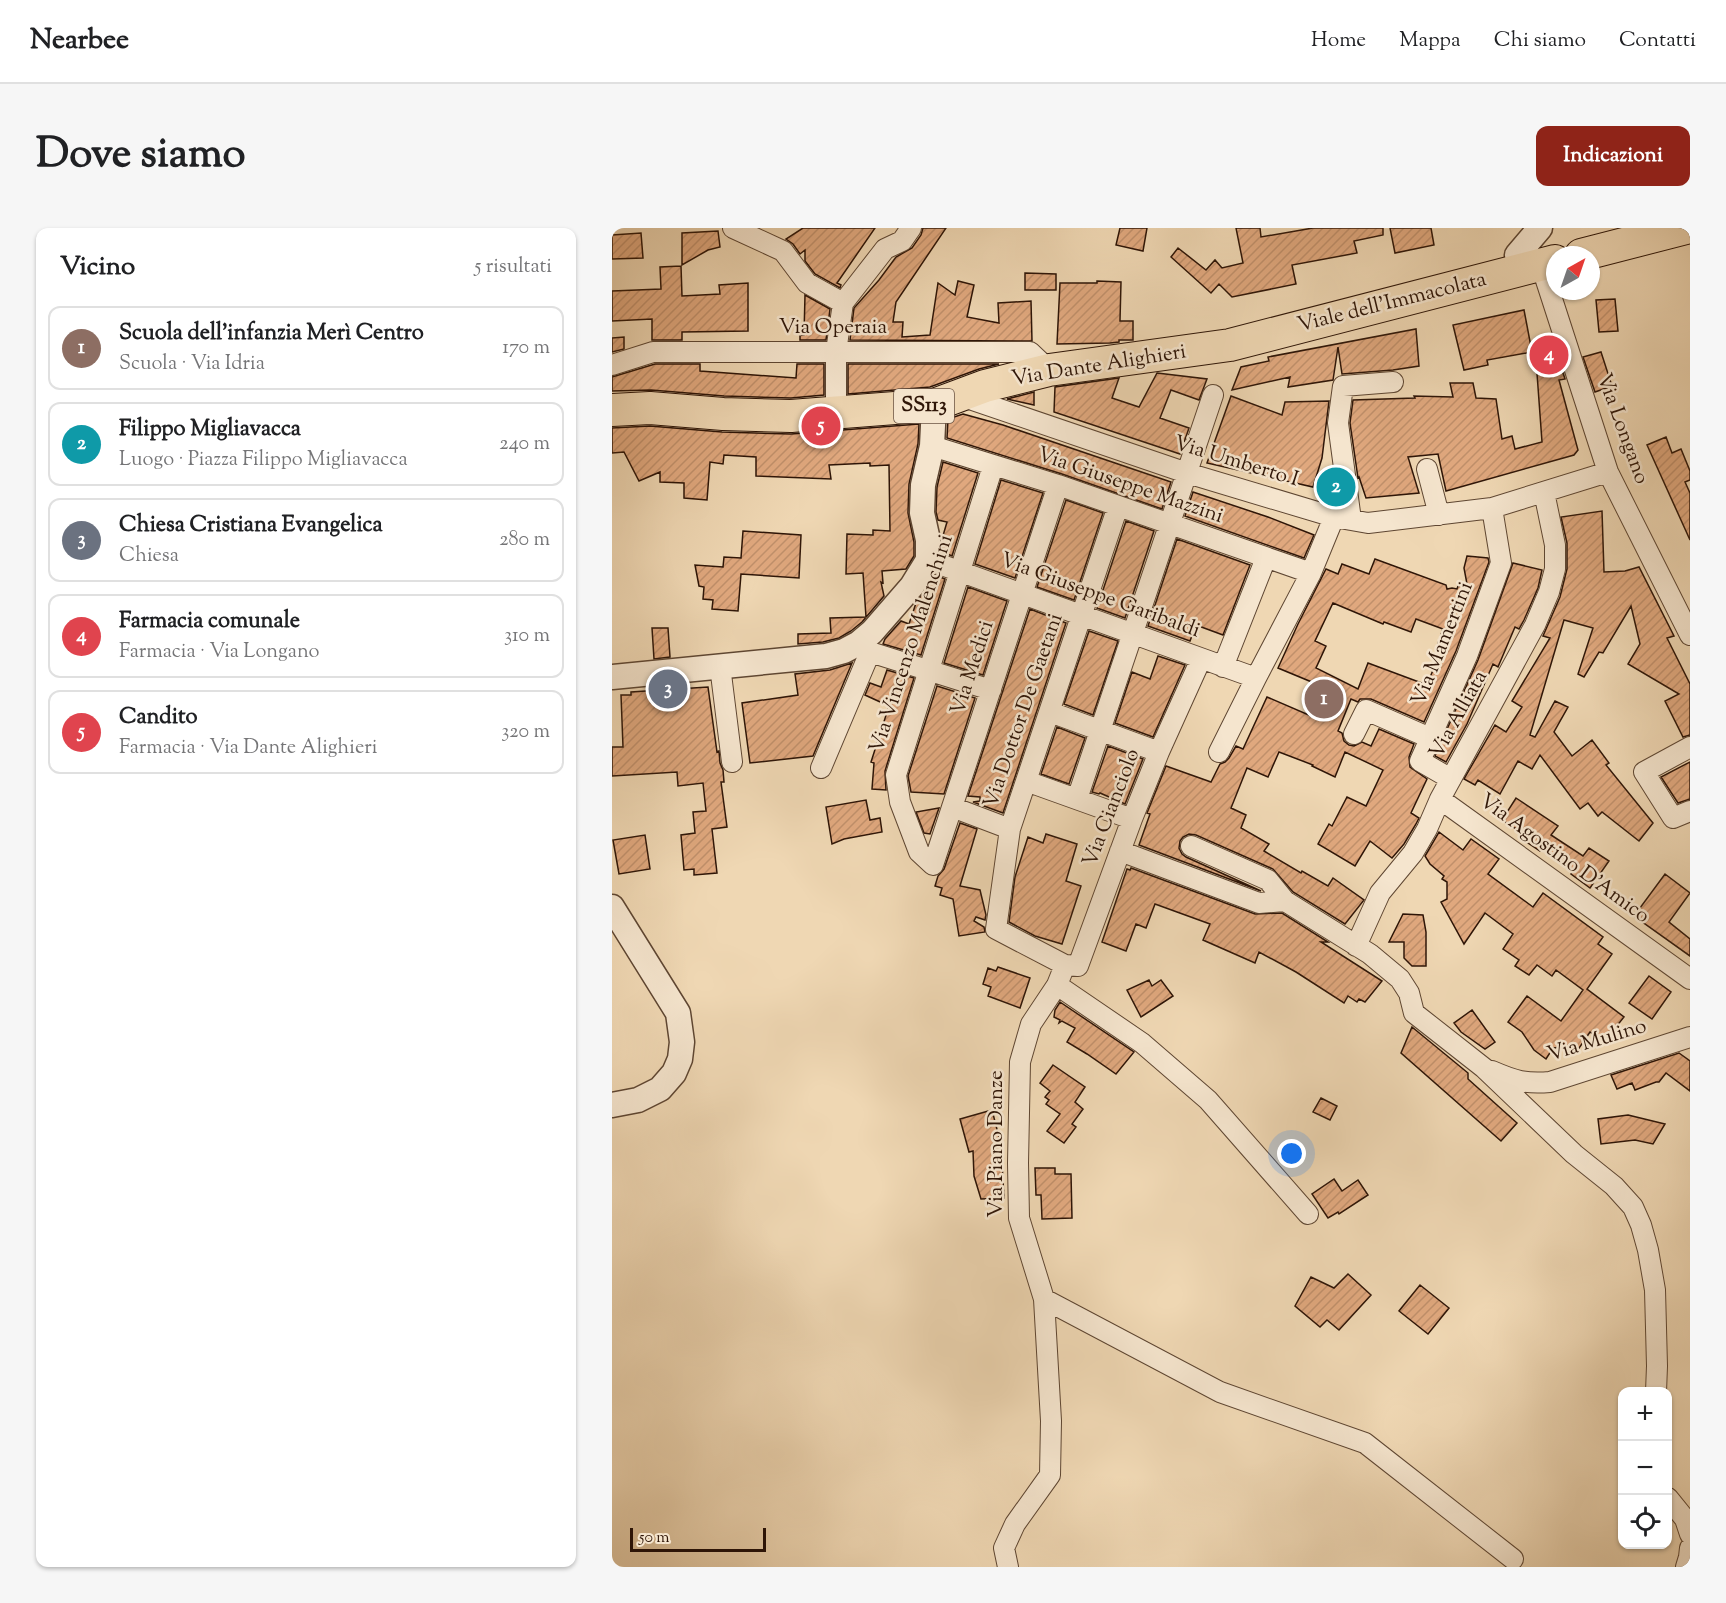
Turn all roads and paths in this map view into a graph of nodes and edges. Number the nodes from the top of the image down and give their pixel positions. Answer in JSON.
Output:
{"nodes":[{"id":1,"x":733,"y":228,"type":"edge"},
{"id":2,"x":911,"y":228,"type":"edge"},
{"id":3,"x":1540,"y":228,"type":"edge"},
{"id":4,"x":1686,"y":228,"type":"edge"},
{"id":5,"x":1600,"y":250,"type":"edge"},
{"id":6,"x":1539,"y":266,"type":"edge"},
{"id":7,"x":843,"y":303,"type":"junction"},
{"id":8,"x":1230,"y":345,"type":"joint"},
{"id":9,"x":836,"y":352,"type":"junction"},
{"id":10,"x":612,"y":365,"type":"edge"},
{"id":11,"x":1049,"y":370,"type":"junction"},
{"id":12,"x":1394,"y":382,"type":"dead end"},
{"id":13,"x":1213,"y":395,"type":"dead end"},
{"id":14,"x":947,"y":400,"type":"junction"},
{"id":15,"x":612,"y":410,"type":"edge"},
{"id":16,"x":836,"y":412,"type":"junction"},
{"id":17,"x":932,"y":446,"type":"junction"},
{"id":18,"x":993,"y":466,"type":"junction"},
{"id":19,"x":1427,"y":469,"type":"dead end"},
{"id":20,"x":1608,"y":472,"type":"junction"},
{"id":21,"x":1187,"y":473,"type":"junction"},
{"id":22,"x":1058,"y":485,"type":"junction"},
{"id":23,"x":1544,"y":492,"type":"junction"},
{"id":24,"x":1119,"y":506,"type":"junction"},
{"id":25,"x":1492,"y":508,"type":"junction"},
{"id":26,"x":1440,"y":515,"type":"junction"},
{"id":27,"x":1342,"y":519,"type":"junction"},
{"id":28,"x":1169,"y":524,"type":"junction"},
{"id":29,"x":1266,"y":558,"type":"junction"},
{"id":30,"x":928,"y":560,"type":"junction"},
{"id":31,"x":960,"y":571,"type":"junction"},
{"id":32,"x":1311,"y":573,"type":"junction"},
{"id":33,"x":1022,"y":594,"type":"junction"},
{"id":34,"x":1082,"y":615,"type":"junction"},
{"id":35,"x":1132,"y":634,"type":"junction"},
{"id":36,"x":1690,"y":636,"type":"edge"},
{"id":37,"x":865,"y":648,"type":"junction"},
{"id":38,"x":1201,"y":659,"type":"junction"},
{"id":39,"x":720,"y":666,"type":"junction"},
{"id":40,"x":1223,"y":667,"type":"junction"},
{"id":41,"x":929,"y":671,"type":"junction"},
{"id":42,"x":612,"y":677,"type":"edge"},
{"id":43,"x":1256,"y":678,"type":"junction"},
{"id":44,"x":990,"y":690,"type":"junction"},
{"id":45,"x":1050,"y":712,"type":"junction"},
{"id":46,"x":1100,"y":730,"type":"junction"},
{"id":47,"x":1354,"y":734,"type":"dead end"},
{"id":48,"x":1430,"y":738,"type":"junction"},
{"id":49,"x":1690,"y":747,"type":"edge"},
{"id":50,"x":1159,"y":752,"type":"junction"},
{"id":51,"x":1219,"y":752,"type":"dead end"},
{"id":52,"x":732,"y":762,"type":"dead end"},
{"id":53,"x":821,"y":768,"type":"dead end"},
{"id":54,"x":1451,"y":779,"type":"junction"},
{"id":55,"x":1026,"y":781,"type":"junction"},
{"id":56,"x":1077,"y":799,"type":"junction"},
{"id":57,"x":1440,"y":799,"type":"junction"},
{"id":58,"x":952,"y":807,"type":"junction"},
{"id":59,"x":1690,"y":811,"type":"edge"},
{"id":60,"x":1132,"y":819,"type":"junction"},
{"id":61,"x":1010,"y":829,"type":"junction"},
{"id":62,"x":1191,"y":846,"type":"dead end"},
{"id":63,"x":1120,"y":851,"type":"junction"},
{"id":64,"x":933,"y":865,"type":"joint"},
{"id":65,"x":1285,"y":901,"type":"junction"},
{"id":66,"x":612,"y":907,"type":"edge"},
{"id":67,"x":1356,"y":946,"type":"junction"},
{"id":68,"x":1065,"y":964,"type":"junction"},
{"id":69,"x":1690,"y":979,"type":"edge"},
{"id":70,"x":1057,"y":985,"type":"junction"},
{"id":71,"x":1690,"y":1037,"type":"edge"},
{"id":72,"x":1484,"y":1068,"type":"junction"},
{"id":73,"x":612,"y":1106,"type":"edge"},
{"id":74,"x":1308,"y":1214,"type":"dead end"},
{"id":75,"x":1044,"y":1299,"type":"junction"},
{"id":76,"x":1656,"y":1387,"type":"edge"},
{"id":77,"x":1672,"y":1503,"type":"edge"},
{"id":78,"x":1690,"y":1534,"type":"edge"},
{"id":79,"x":1690,"y":1548,"type":"edge"},
{"id":80,"x":1513,"y":1560,"type":"dead end"},
{"id":81,"x":1008,"y":1567,"type":"edge"},
{"id":82,"x":1686,"y":1567,"type":"edge"}],
"edges":[{"from":1,"to":7,"type":"street"},
{"from":2,"to":7,"type":"street"},
{"from":3,"to":6,"type":"street"},
{"from":4,"to":5,"type":"main road"},
{"from":6,"to":8,"type":"main road","name":"Viale dell'Immacolata","number":"SS113"},
{"from":6,"to":20,"type":"street","name":"Via Longano"},
{"from":7,"to":9,"type":"street"},
{"from":8,"to":11,"type":"main road","name":"Via Dante Alighieri","number":"SS113"},
{"from":9,"to":10,"type":"street","name":"Via Operaia"},
{"from":9,"to":11,"type":"street","name":"Via Operaia"},
{"from":9,"to":16,"type":"street"},
{"from":11,"to":14,"type":"main road","name":"Via Dante Alighieri","number":"SS113"},
{"from":12,"to":27,"type":"street"},
{"from":13,"to":21,"type":"street"},
{"from":14,"to":16,"type":"main road","name":"Via Dante Alighieri","number":"SS113"},
{"from":14,"to":17,"type":"street"},
{"from":14,"to":21,"type":"street","name":"Via Umberto I"},
{"from":15,"to":16,"type":"main road","name":"Via Dante Alighieri","number":"SS113"},
{"from":17,"to":18,"type":"street","name":"Via Giuseppe Mazzini"},
{"from":17,"to":30,"type":"street"},
{"from":18,"to":22,"type":"street","name":"Via Giuseppe Mazzini"},
{"from":18,"to":31,"type":"street","name":"Via Vincenzo Malenchini"},
{"from":19,"to":26,"type":"street"},
{"from":20,"to":23,"type":"street","name":"Via Umberto I"},
{"from":20,"to":36,"type":"street","name":"Via Longano"},
{"from":21,"to":27,"type":"street","name":"Via Umberto I"},
{"from":21,"to":28,"type":"street"},
{"from":22,"to":24,"type":"street","name":"Via Giuseppe Mazzini"},
{"from":22,"to":33,"type":"street","name":"Via Medici"},
{"from":23,"to":25,"type":"street","name":"Via Umberto I"},
{"from":23,"to":54,"type":"street","name":"Via Alliata"},
{"from":24,"to":28,"type":"street","name":"Via Giuseppe Mazzini"},
{"from":24,"to":34,"type":"street","name":"Via Dottor De Gaetani"},
{"from":25,"to":26,"type":"street","name":"Via Umberto I"},
{"from":25,"to":48,"type":"street","name":"Via Mamertini"},
{"from":26,"to":27,"type":"street","name":"Via Umberto I"},
{"from":27,"to":32,"type":"street"},
{"from":28,"to":29,"type":"street","name":"Via Giuseppe Mazzini"},
{"from":28,"to":35,"type":"street"},
{"from":29,"to":32,"type":"street","name":"Via Giuseppe Mazzini"},
{"from":29,"to":40,"type":"street"},
{"from":30,"to":31,"type":"street","name":"Via Giuseppe Garibaldi"},
{"from":30,"to":37,"type":"street"},
{"from":31,"to":33,"type":"street","name":"Via Giuseppe Garibaldi"},
{"from":31,"to":41,"type":"street","name":"Via Vincenzo Malenchini"},
{"from":32,"to":43,"type":"street"},
{"from":33,"to":34,"type":"street","name":"Via Giuseppe Garibaldi"},
{"from":33,"to":44,"type":"street","name":"Via Medici"},
{"from":34,"to":35,"type":"street","name":"Via Giuseppe Garibaldi"},
{"from":34,"to":45,"type":"street","name":"Via Dottor De Gaetani"},
{"from":35,"to":38,"type":"street","name":"Via Giuseppe Garibaldi"},
{"from":35,"to":46,"type":"street"},
{"from":37,"to":39,"type":"street"},
{"from":37,"to":41,"type":"street"},
{"from":37,"to":53,"type":"street"},
{"from":38,"to":40,"type":"street","name":"Via Giuseppe Garibaldi"},
{"from":38,"to":50,"type":"street","name":"Via Cianciolo"},
{"from":39,"to":42,"type":"street"},
{"from":39,"to":52,"type":"street"},
{"from":40,"to":43,"type":"street","name":"Via Giuseppe Garibaldi"},
{"from":41,"to":44,"type":"street"},
{"from":41,"to":64,"type":"street","name":"Via Vincenzo Malenchini"},
{"from":43,"to":51,"type":"street"},
{"from":44,"to":58,"type":"street","name":"Via Medici"},
{"from":45,"to":46,"type":"street"},
{"from":45,"to":55,"type":"street","name":"Via Dottor De Gaetani"},
{"from":46,"to":50,"type":"street"},
{"from":46,"to":56,"type":"street"},
{"from":47,"to":48,"type":"street"},
{"from":48,"to":54,"type":"street","name":"Via Mamertini"},
{"from":49,"to":59,"type":"street"},
{"from":50,"to":60,"type":"street","name":"Via Cianciolo"},
{"from":54,"to":57,"type":"street","name":"Via Alliata"},
{"from":55,"to":56,"type":"street"},
{"from":55,"to":61,"type":"street","name":"Via Dottor De Gaetani"},
{"from":56,"to":60,"type":"street"},
{"from":57,"to":67,"type":"street","name":"Via Alliata"},
{"from":57,"to":69,"type":"street","name":"Via Agostino D'Amico"},
{"from":58,"to":61,"type":"street"},
{"from":58,"to":64,"type":"street","name":"Via Medici"},
{"from":60,"to":63,"type":"street","name":"Via Cianciolo"},
{"from":61,"to":68,"type":"street"},
{"from":62,"to":65,"type":"street"},
{"from":63,"to":65,"type":"street"},
{"from":63,"to":68,"type":"street","name":"Via Cianciolo"},
{"from":65,"to":67,"type":"street"},
{"from":66,"to":73,"type":"street"},
{"from":67,"to":72,"type":"street"},
{"from":68,"to":70,"type":"street","name":"Via Piano Danze"},
{"from":70,"to":74,"type":"street"},
{"from":70,"to":75,"type":"street","name":"Via Piano Danze"},
{"from":71,"to":72,"type":"street","name":"Via Mulino"},
{"from":72,"to":76,"type":"street"},
{"from":75,"to":80,"type":"street"},
{"from":75,"to":81,"type":"street","name":"Via Piano Danze"},
{"from":77,"to":78,"type":"street"},
{"from":79,"to":82,"type":"street"}]}
